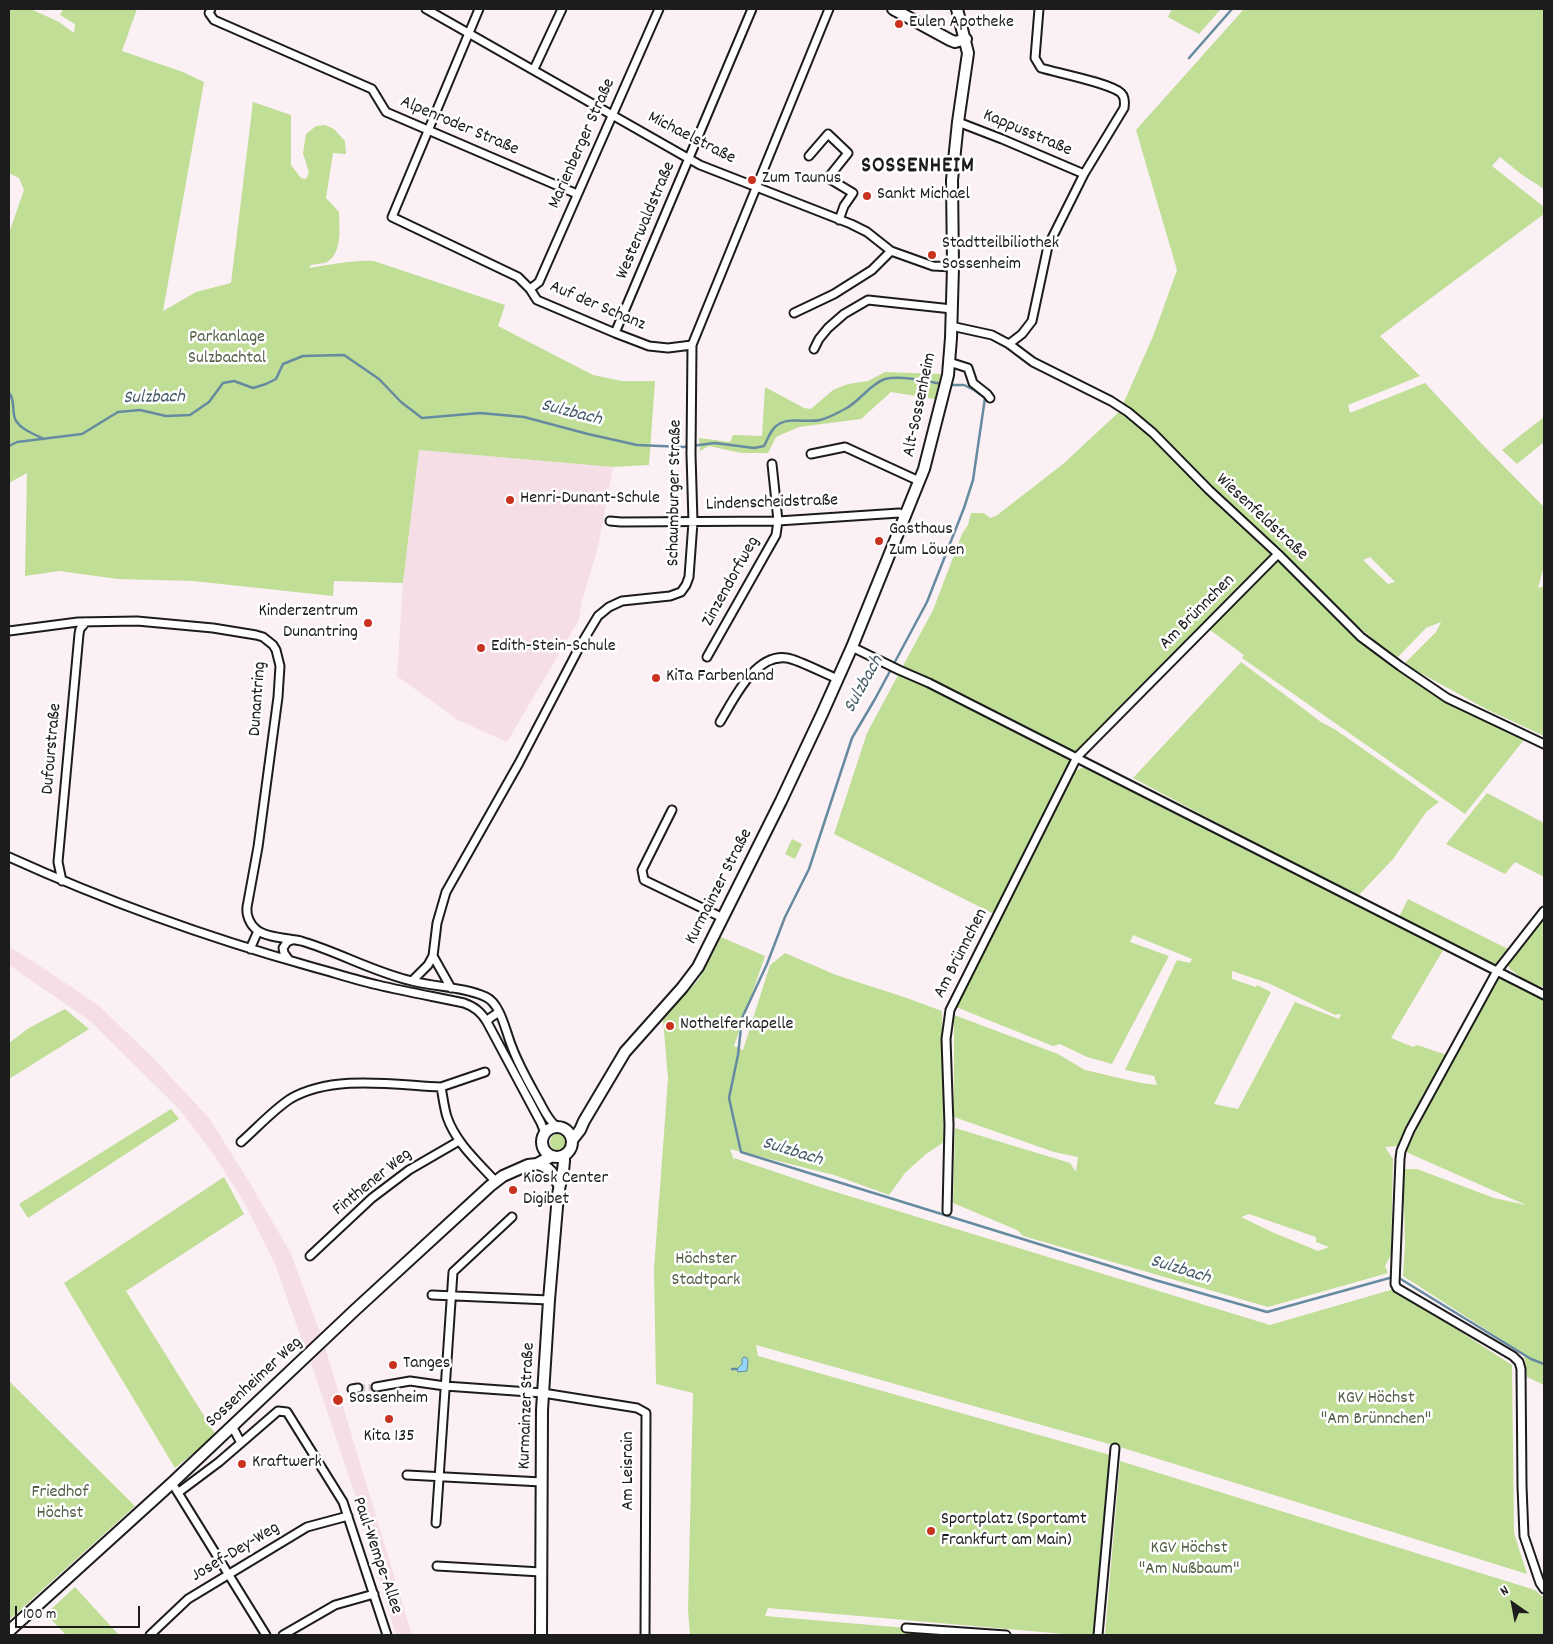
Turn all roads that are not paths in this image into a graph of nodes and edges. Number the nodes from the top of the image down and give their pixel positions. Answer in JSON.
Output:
{"nodes":[{"id":1,"x":211,"y":9,"type":"edge"},
{"id":2,"x":426,"y":9,"type":"edge"},
{"id":3,"x":479,"y":9,"type":"edge"},
{"id":4,"x":562,"y":9,"type":"edge"},
{"id":5,"x":659,"y":9,"type":"edge"},
{"id":6,"x":752,"y":9,"type":"edge"},
{"id":7,"x":829,"y":9,"type":"edge"},
{"id":8,"x":893,"y":9,"type":"edge"},
{"id":9,"x":957,"y":9,"type":"edge"},
{"id":10,"x":1039,"y":9,"type":"edge"},
{"id":11,"x":469,"y":33,"type":"junction"},
{"id":12,"x":966,"y":39,"type":"junction"},
{"id":13,"x":534,"y":69,"type":"junction"},
{"id":14,"x":613,"y":114,"type":"junction"},
{"id":15,"x":958,"y":122,"type":"junction"},
{"id":16,"x":429,"y":131,"type":"junction"},
{"id":17,"x":809,"y":156,"type":"dead end"},
{"id":18,"x":689,"y":158,"type":"junction"},
{"id":19,"x":1084,"y":174,"type":"junction"},
{"id":20,"x":757,"y":188,"type":"junction"},
{"id":21,"x":577,"y":194,"type":"junction"},
{"id":22,"x":839,"y":220,"type":"junction"},
{"id":23,"x":891,"y":250,"type":"junction"},
{"id":24,"x":953,"y":266,"type":"junction"},
{"id":25,"x":530,"y":289,"type":"junction"},
{"id":26,"x":952,"y":309,"type":"junction"},
{"id":27,"x":794,"y":313,"type":"dead end"},
{"id":28,"x":952,"y":326,"type":"junction"},
{"id":29,"x":616,"y":334,"type":"junction"},
{"id":30,"x":1010,"y":344,"type":"junction"},
{"id":31,"x":692,"y":345,"type":"junction"},
{"id":32,"x":814,"y":349,"type":"dead end"},
{"id":33,"x":950,"y":362,"type":"junction"},
{"id":34,"x":990,"y":398,"type":"dead end"},
{"id":35,"x":811,"y":454,"type":"dead end"},
{"id":36,"x":772,"y":464,"type":"dead end"},
{"id":37,"x":919,"y":481,"type":"junction"},
{"id":38,"x":905,"y":516,"type":"junction"},
{"id":39,"x":610,"y":521,"type":"dead end"},
{"id":40,"x":778,"y":521,"type":"junction"},
{"id":41,"x":693,"y":522,"type":"junction"},
{"id":42,"x":1278,"y":554,"type":"junction"},
{"id":43,"x":86,"y":622,"type":"junction"},
{"id":44,"x":9,"y":631,"type":"edge"},
{"id":45,"x":852,"y":647,"type":"junction"},
{"id":46,"x":707,"y":657,"type":"dead end"},
{"id":47,"x":838,"y":679,"type":"junction"},
{"id":48,"x":720,"y":722,"type":"dead end"},
{"id":49,"x":1544,"y":744,"type":"edge"},
{"id":50,"x":1077,"y":758,"type":"junction"},
{"id":51,"x":672,"y":810,"type":"dead end"},
{"id":52,"x":9,"y":857,"type":"edge"},
{"id":53,"x":62,"y":881,"type":"junction"},
{"id":54,"x":1544,"y":911,"type":"edge"},
{"id":55,"x":723,"y":918,"type":"junction"},
{"id":56,"x":258,"y":931,"type":"junction"},
{"id":57,"x":292,"y":940,"type":"junction"},
{"id":58,"x":250,"y":949,"type":"junction"},
{"id":59,"x":433,"y":956,"type":"junction"},
{"id":60,"x":289,"y":960,"type":"junction"},
{"id":61,"x":1497,"y":971,"type":"junction"},
{"id":62,"x":412,"y":981,"type":"junction"},
{"id":63,"x":451,"y":988,"type":"junction"},
{"id":64,"x":1544,"y":995,"type":"edge"},
{"id":65,"x":499,"y":1012,"type":"junction"},
{"id":66,"x":487,"y":1022,"type":"junction"},
{"id":67,"x":505,"y":1026,"type":"junction"},
{"id":68,"x":494,"y":1037,"type":"junction"},
{"id":69,"x":520,"y":1065,"type":"junction"},
{"id":70,"x":510,"y":1066,"type":"junction"},
{"id":71,"x":485,"y":1072,"type":"dead end"},
{"id":72,"x":441,"y":1087,"type":"junction"},
{"id":73,"x":584,"y":1121,"type":"junction"},
{"id":74,"x":560,"y":1127,"type":"junction"},
{"id":75,"x":543,"y":1138,"type":"junction"},
{"id":76,"x":573,"y":1139,"type":"junction"},
{"id":77,"x":241,"y":1142,"type":"dead end"},
{"id":78,"x":459,"y":1142,"type":"junction"},
{"id":79,"x":557,"y":1156,"type":"junction"},
{"id":80,"x":533,"y":1164,"type":"junction"},
{"id":81,"x":560,"y":1181,"type":"junction"},
{"id":82,"x":496,"y":1182,"type":"junction"},
{"id":83,"x":946,"y":1211,"type":"dead end"},
{"id":84,"x":512,"y":1217,"type":"dead end"},
{"id":85,"x":310,"y":1256,"type":"dead end"},
{"id":86,"x":432,"y":1295,"type":"dead end"},
{"id":87,"x":452,"y":1295,"type":"junction"},
{"id":88,"x":549,"y":1300,"type":"junction"},
{"id":89,"x":445,"y":1386,"type":"junction"},
{"id":90,"x":376,"y":1387,"type":"tunnel mouth"},
{"id":91,"x":543,"y":1393,"type":"junction"},
{"id":92,"x":287,"y":1412,"type":"joint"},
{"id":93,"x":232,"y":1426,"type":"junction"},
{"id":94,"x":241,"y":1443,"type":"junction"},
{"id":95,"x":1115,"y":1448,"type":"dead end"},
{"id":96,"x":407,"y":1475,"type":"dead end"},
{"id":97,"x":439,"y":1476,"type":"junction"},
{"id":98,"x":542,"y":1482,"type":"junction"},
{"id":99,"x":172,"y":1483,"type":"junction"},
{"id":100,"x":180,"y":1492,"type":"junction"},
{"id":101,"x":348,"y":1516,"type":"junction"},
{"id":102,"x":436,"y":1523,"type":"dead end"},
{"id":103,"x":437,"y":1566,"type":"dead end"},
{"id":104,"x":542,"y":1572,"type":"junction"},
{"id":105,"x":229,"y":1575,"type":"junction"},
{"id":106,"x":1544,"y":1589,"type":"edge"},
{"id":107,"x":374,"y":1594,"type":"junction"},
{"id":108,"x":906,"y":1628,"type":"dead end"},
{"id":109,"x":9,"y":1631,"type":"edge"},
{"id":110,"x":150,"y":1635,"type":"edge"},
{"id":111,"x":266,"y":1635,"type":"edge"},
{"id":112,"x":282,"y":1635,"type":"edge"},
{"id":113,"x":386,"y":1635,"type":"edge"},
{"id":114,"x":541,"y":1635,"type":"edge"},
{"id":115,"x":644,"y":1635,"type":"edge"},
{"id":116,"x":1006,"y":1635,"type":"edge"},
{"id":117,"x":1098,"y":1635,"type":"edge"}],
"edges":[{"from":1,"to":16,"type":"street","name":"Alpenroder Straße"},
{"from":2,"to":11,"type":"street","name":"Michaelstraße"},
{"from":3,"to":11,"type":"street"},
{"from":4,"to":13,"type":"street"},
{"from":5,"to":14,"type":"street","name":"Marienberger Straße"},
{"from":6,"to":18,"type":"street","name":"Westerwaldstraße"},
{"from":7,"to":20,"type":"street","name":"Schaumburger Straße"},
{"from":8,"to":12,"type":"main road"},
{"from":9,"to":12,"type":"main road","name":"Alt-Sossenheim"},
{"from":10,"to":19,"type":"street"},
{"from":11,"to":13,"type":"street","name":"Michaelstraße"},
{"from":11,"to":16,"type":"street"},
{"from":12,"to":15,"type":"main road","name":"Alt-Sossenheim"},
{"from":13,"to":14,"type":"street","name":"Michaelstraße"},
{"from":14,"to":18,"type":"street","name":"Michaelstraße"},
{"from":14,"to":21,"type":"street","name":"Marienberger Straße"},
{"from":15,"to":19,"type":"street","name":"Kappusstraße"},
{"from":15,"to":24,"type":"main road","name":"Alt-Sossenheim"},
{"from":16,"to":21,"type":"street","name":"Alpenroder Straße"},
{"from":16,"to":25,"type":"street","name":"Auf der Schanz"},
{"from":17,"to":22,"type":"street"},
{"from":18,"to":20,"type":"street","name":"Michaelstraße"},
{"from":18,"to":29,"type":"street","name":"Westerwaldstraße"},
{"from":19,"to":30,"type":"street"},
{"from":20,"to":22,"type":"street","name":"Michaelstraße"},
{"from":20,"to":31,"type":"street","name":"Schaumburger Straße"},
{"from":21,"to":25,"type":"street","name":"Marienberger Straße"},
{"from":22,"to":23,"type":"street","name":"Michaelstraße"},
{"from":23,"to":24,"type":"street","name":"Michaelstraße"},
{"from":23,"to":27,"type":"street"},
{"from":24,"to":26,"type":"main road","name":"Alt-Sossenheim"},
{"from":25,"to":29,"type":"street","name":"Auf der Schanz"},
{"from":26,"to":28,"type":"main road","name":"Alt-Sossenheim"},
{"from":26,"to":32,"type":"street"},
{"from":28,"to":30,"type":"street","name":"Wiesenfeldstraße"},
{"from":28,"to":33,"type":"main road","name":"Alt-Sossenheim"},
{"from":29,"to":31,"type":"street","name":"Auf der Schanz"},
{"from":30,"to":42,"type":"street","name":"Wiesenfeldstraße"},
{"from":31,"to":41,"type":"street","name":"Schaumburger Straße"},
{"from":33,"to":34,"type":"street"},
{"from":33,"to":37,"type":"main road","name":"Alt-Sossenheim"},
{"from":35,"to":37,"type":"street"},
{"from":36,"to":40,"type":"street"},
{"from":37,"to":38,"type":"main road","name":"Alt-Sossenheim"},
{"from":38,"to":40,"type":"street","name":"Lindenscheidstraße"},
{"from":38,"to":45,"type":"main road","name":"Alt-Sossenheim"},
{"from":39,"to":41,"type":"street","name":"Lindenscheidstraße"},
{"from":40,"to":41,"type":"street","name":"Lindenscheidstraße"},
{"from":40,"to":46,"type":"street","name":"Zinzendorfweg"},
{"from":41,"to":59,"type":"street","name":"Schaumburger Straße"},
{"from":42,"to":49,"type":"street","name":"Wiesenfeldstraße"},
{"from":42,"to":50,"type":"street","name":"Am Brünnchen"},
{"from":43,"to":44,"type":"street","name":"Dunantring"},
{"from":43,"to":53,"type":"street","name":"Dufourstraße"},
{"from":43,"to":56,"type":"street","name":"Dunantring"},
{"from":45,"to":47,"type":"main road","name":"Kurmainzer Straße"},
{"from":45,"to":50,"type":"street"},
{"from":47,"to":48,"type":"street"},
{"from":47,"to":55,"type":"main road","name":"Kurmainzer Straße"},
{"from":50,"to":61,"type":"street"},
{"from":50,"to":83,"type":"street","name":"Am Brünnchen"},
{"from":51,"to":55,"type":"street"},
{"from":52,"to":53,"type":"street"},
{"from":53,"to":58,"type":"street"},
{"from":54,"to":61,"type":"street"},
{"from":55,"to":73,"type":"main road","name":"Kurmainzer Straße"},
{"from":56,"to":57,"type":"street"},
{"from":56,"to":58,"type":"street"},
{"from":57,"to":60,"type":"street"},
{"from":57,"to":62,"type":"street"},
{"from":58,"to":60,"type":"street"},
{"from":59,"to":62,"type":"street"},
{"from":59,"to":63,"type":"street"},
{"from":60,"to":66,"type":"street"},
{"from":61,"to":64,"type":"street"},
{"from":61,"to":106,"type":"street"},
{"from":62,"to":63,"type":"street"},
{"from":63,"to":65,"type":"street"},
{"from":65,"to":66,"type":"street"},
{"from":65,"to":67,"type":"street"},
{"from":66,"to":68,"type":"street"},
{"from":67,"to":68,"type":"street"},
{"from":67,"to":69,"type":"street"},
{"from":68,"to":70,"type":"street"},
{"from":69,"to":70,"type":"street"},
{"from":69,"to":74,"type":"street"},
{"from":70,"to":75,"type":"street"},
{"from":71,"to":72,"type":"street"},
{"from":72,"to":77,"type":"street"},
{"from":72,"to":78,"type":"street"},
{"from":73,"to":74,"type":"main road"},
{"from":73,"to":76,"type":"main road","name":"Kurmainzer Straße"},
{"from":74,"to":75,"type":"main road"},
{"from":74,"to":76,"type":"main road"},
{"from":75,"to":79,"type":"main road"},
{"from":75,"to":80,"type":"main road"},
{"from":76,"to":79,"type":"main road"},
{"from":78,"to":82,"type":"street"},
{"from":78,"to":85,"type":"street","name":"Finthener Weg"},
{"from":79,"to":80,"type":"main road","name":"Sossenheimer Weg"},
{"from":79,"to":81,"type":"main road","name":"Kurmainzer Straße"},
{"from":80,"to":81,"type":"main road"},
{"from":80,"to":82,"type":"main road","name":"Sossenheimer Weg"},
{"from":81,"to":88,"type":"main road","name":"Kurmainzer Straße"},
{"from":82,"to":93,"type":"main road","name":"Sossenheimer Weg"},
{"from":84,"to":87,"type":"street"},
{"from":86,"to":87,"type":"street"},
{"from":87,"to":88,"type":"street"},
{"from":87,"to":89,"type":"street"},
{"from":88,"to":91,"type":"main road","name":"Kurmainzer Straße"},
{"from":89,"to":90,"type":"street"},
{"from":89,"to":91,"type":"street"},
{"from":89,"to":97,"type":"street"},
{"from":91,"to":98,"type":"main road","name":"Kurmainzer Straße"},
{"from":91,"to":115,"type":"street","name":"Am Leisrain"},
{"from":92,"to":94,"type":"street","name":"Sossenheimer Weg"},
{"from":92,"to":101,"type":"street","name":"Paul-Wempe-Allee"},
{"from":93,"to":94,"type":"street"},
{"from":93,"to":99,"type":"main road","name":"Sossenheimer Weg"},
{"from":94,"to":100,"type":"street","name":"Sossenheimer Weg"},
{"from":95,"to":117,"type":"street"},
{"from":96,"to":97,"type":"street"},
{"from":97,"to":98,"type":"street"},
{"from":97,"to":102,"type":"street"},
{"from":98,"to":104,"type":"main road","name":"Kurmainzer Straße"},
{"from":99,"to":100,"type":"street"},
{"from":99,"to":109,"type":"main road","name":"Sossenheimer Weg"},
{"from":100,"to":105,"type":"street"},
{"from":101,"to":105,"type":"street","name":"Josef-Dey-Weg"},
{"from":101,"to":107,"type":"street","name":"Paul-Wempe-Allee"},
{"from":103,"to":104,"type":"street"},
{"from":104,"to":114,"type":"main road","name":"Kurmainzer Straße"},
{"from":105,"to":110,"type":"street","name":"Josef-Dey-Weg"},
{"from":105,"to":111,"type":"street"},
{"from":107,"to":112,"type":"street"},
{"from":107,"to":113,"type":"street","name":"Paul-Wempe-Allee"},
{"from":108,"to":116,"type":"street"}]}
